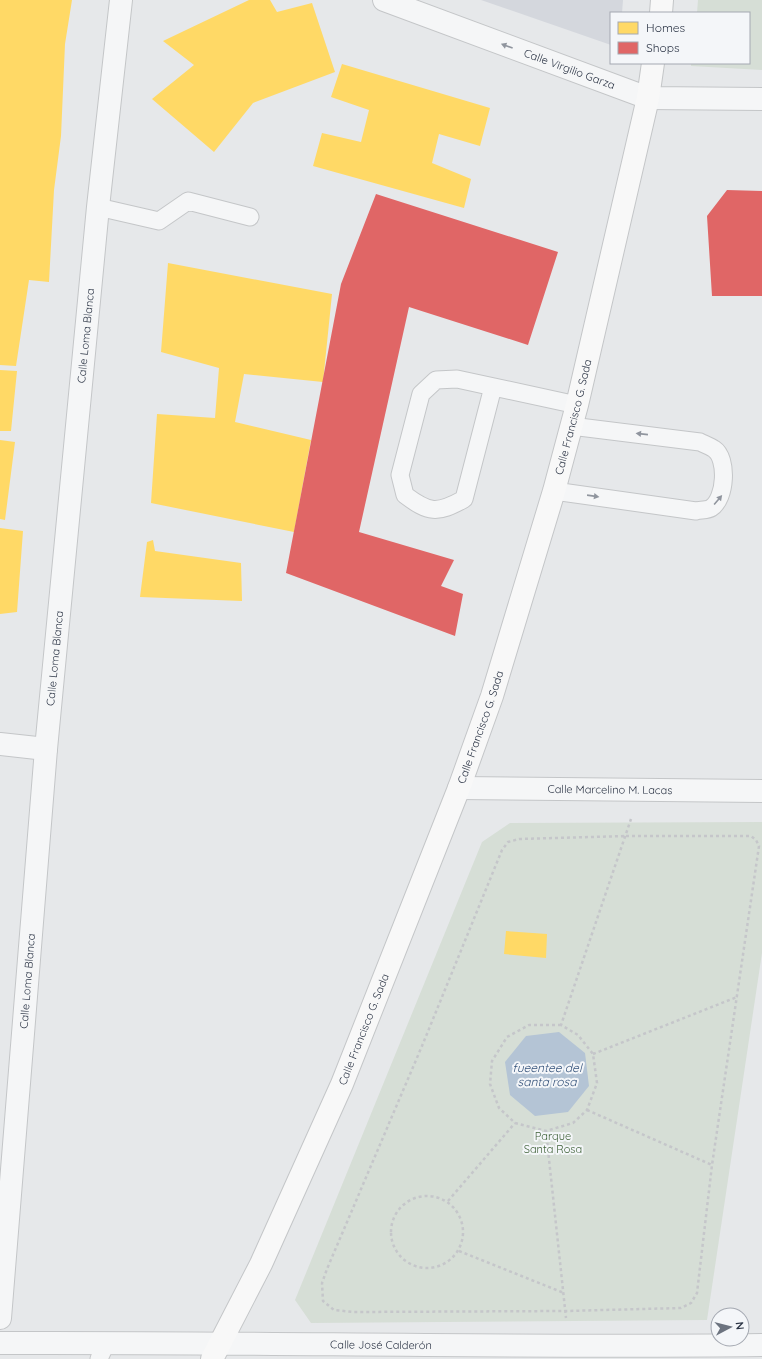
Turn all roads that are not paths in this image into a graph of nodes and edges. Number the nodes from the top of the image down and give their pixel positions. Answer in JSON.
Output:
{"nodes":[{"id":1,"x":121,"y":0,"type":"edge"},
{"id":2,"x":384,"y":0,"type":"edge"},
{"id":3,"x":662,"y":0,"type":"edge"},
{"id":4,"x":660,"y":12,"type":"edge"},
{"id":5,"x":653,"y":64,"type":"edge"},
{"id":6,"x":648,"y":98,"type":"junction"},
{"id":7,"x":762,"y":99,"type":"edge"},
{"id":8,"x":98,"y":207,"type":"junction"},
{"id":9,"x":250,"y":217,"type":"dead end"},
{"id":10,"x":493,"y":387,"type":"junction"},
{"id":11,"x":577,"y":405,"type":"junction"},
{"id":12,"x":571,"y":426,"type":"junction"},
{"id":13,"x":554,"y":491,"type":"junction"},
{"id":14,"x":0,"y":744,"type":"edge"},
{"id":15,"x":46,"y":749,"type":"junction"},
{"id":16,"x":459,"y":788,"type":"junction"},
{"id":17,"x":762,"y":791,"type":"edge"},
{"id":18,"x":0,"y":1318,"type":"edge"},
{"id":19,"x":0,"y":1343,"type":"edge"},
{"id":20,"x":762,"y":1345,"type":"edge"},
{"id":21,"x":103,"y":1351,"type":"edge"},
{"id":22,"x":216,"y":1351,"type":"edge"},
{"id":23,"x":388,"y":1352,"type":"edge"},
{"id":24,"x":702,"y":1352,"type":"edge"}],
"edges":[{"from":1,"to":8,"type":"street","name":"Calle Loma Blanca"},
{"from":6,"to":2,"type":"street","name":"Calle Virgilio Garza","one_way":true},
{"from":3,"to":4,"type":"street"},
{"from":5,"to":6,"type":"street","name":"Calle Francisco G. Sada"},
{"from":6,"to":7,"type":"street","name":"Calle Virgilio Garza"},
{"from":6,"to":11,"type":"street","name":"Calle Francisco G. Sada"},
{"from":8,"to":9,"type":"lane"},
{"from":8,"to":15,"type":"street","name":"Calle Loma Blanca"},
{"from":10,"to":10,"type":"lane"},
{"from":10,"to":11,"type":"lane"},
{"from":11,"to":12,"type":"street","name":"Calle Francisco G. Sada"},
{"from":12,"to":13,"type":"street","name":"Calle Francisco G. Sada"},
{"from":13,"to":12,"type":"lane","one_way":true},
{"from":13,"to":16,"type":"street","name":"Calle Francisco G. Sada"},
{"from":14,"to":15,"type":"street"},
{"from":15,"to":18,"type":"street","name":"Calle Loma Blanca"},
{"from":16,"to":17,"type":"street","name":"Calle Marcelino M. Lacas"},
{"from":16,"to":22,"type":"street","name":"Calle Francisco G. Sada"},
{"from":19,"to":21,"type":"street","name":"Calle José Calderón"},
{"from":20,"to":24,"type":"street","name":"Calle José Calderón"},
{"from":21,"to":22,"type":"street","name":"Calle José Calderón"},
{"from":22,"to":23,"type":"street","name":"Calle José Calderón"},
{"from":23,"to":24,"type":"street","name":"Calle José Calderón"}]}
